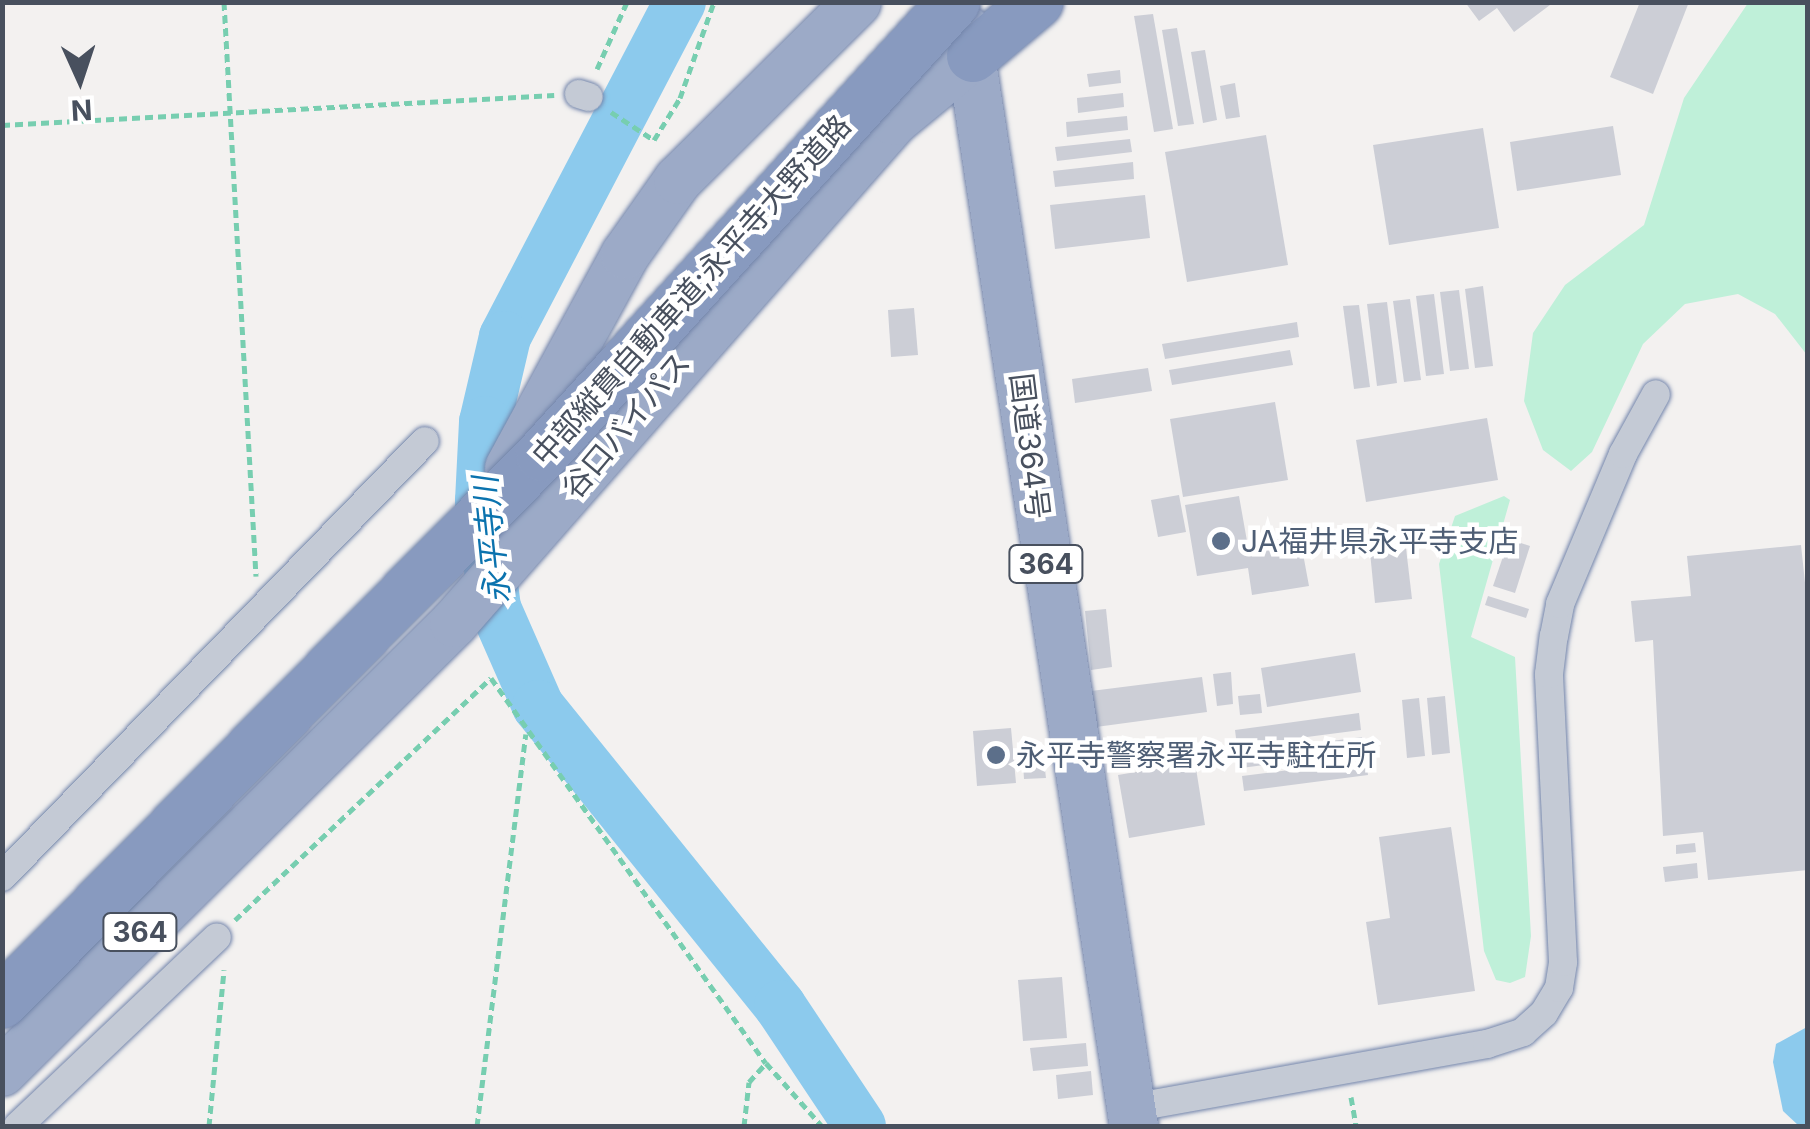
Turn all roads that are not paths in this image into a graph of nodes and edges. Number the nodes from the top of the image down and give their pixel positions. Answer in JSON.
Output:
{"nodes":[{"id":1,"x":856,"y":2,"type":"edge"},
{"id":2,"x":957,"y":2,"type":"edge"},
{"id":3,"x":1037,"y":2,"type":"edge"},
{"id":4,"x":972,"y":56,"type":"junction"},
{"id":5,"x":1656,"y":394,"type":"dead end"},
{"id":6,"x":425,"y":441,"type":"dead end"},
{"id":7,"x":278,"y":793,"type":"junction"},
{"id":8,"x":2,"y":877,"type":"edge"},
{"id":9,"x":216,"y":937,"type":"road end"},
{"id":10,"x":2,"y":1002,"type":"edge"},
{"id":11,"x":2,"y":1072,"type":"edge"},
{"id":12,"x":1132,"y":1117,"type":"edge"},
{"id":13,"x":18,"y":1126,"type":"edge"}],
"edges":[{"from":1,"to":7,"type":"highway","name":"谷口バイパス","number":"364","bridge":true},
{"from":2,"to":4,"type":"highway","name":"国道364号","number":"364"},
{"from":2,"to":10,"type":"highway","name":"中部縦貫自動車道;永平寺大野道路","bridge":true},
{"from":3,"to":4,"type":"highway"},
{"from":4,"to":7,"type":"highway","name":"谷口バイパス","number":"364"},
{"from":4,"to":12,"type":"highway","name":"国道364号","number":"364"},
{"from":5,"to":12,"type":"street"},
{"from":6,"to":8,"type":"street"},
{"from":7,"to":11,"type":"highway","name":"谷口バイパス","number":"364"},
{"from":9,"to":13,"type":"street"}]}
